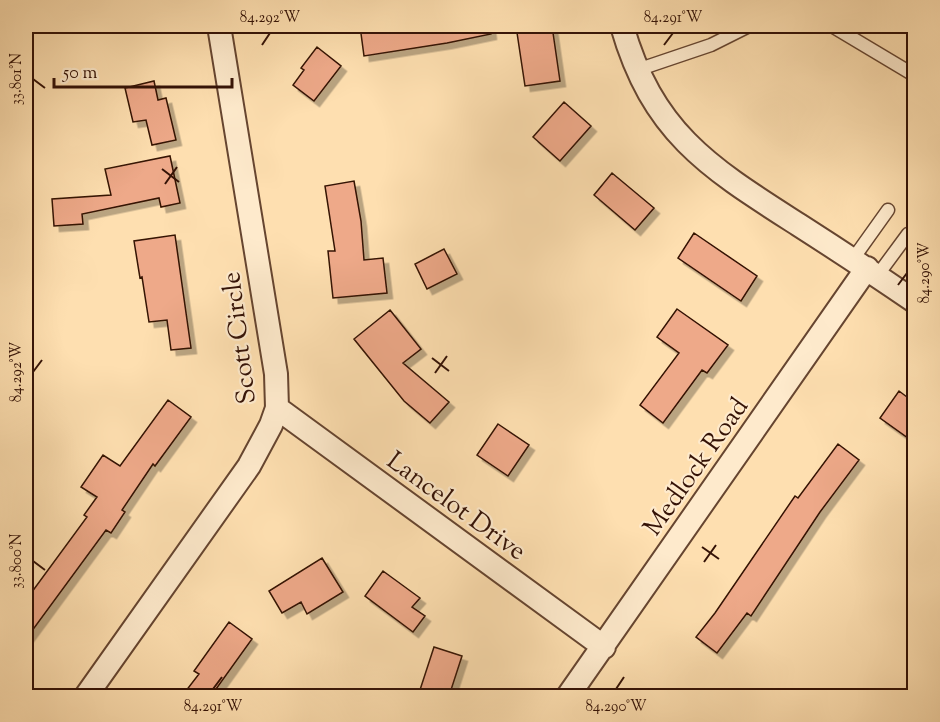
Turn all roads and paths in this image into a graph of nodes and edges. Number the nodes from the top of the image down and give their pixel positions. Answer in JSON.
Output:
{"nodes":[{"id":1,"x":219,"y":26,"type":"edge"},
{"id":2,"x":622,"y":26,"type":"edge"},
{"id":3,"x":749,"y":26,"type":"edge"},
{"id":4,"x":832,"y":26,"type":"edge"},
{"id":5,"x":637,"y":70,"type":"junction"},
{"id":6,"x":915,"y":75,"type":"edge"},
{"id":7,"x":888,"y":210,"type":"dead end"},
{"id":8,"x":908,"y":234,"type":"dead end"},
{"id":9,"x":866,"y":268,"type":"junction"},
{"id":10,"x":915,"y":301,"type":"edge"},
{"id":11,"x":277,"y":408,"type":"junction"},
{"id":12,"x":604,"y":647,"type":"junction"},
{"id":13,"x":86,"y":696,"type":"edge"},
{"id":14,"x":568,"y":696,"type":"edge"}],
"edges":[{"from":1,"to":11,"type":"street","name":"Scott Circle"},
{"from":2,"to":5,"type":"street"},
{"from":3,"to":5,"type":"lane"},
{"from":4,"to":6,"type":"lane"},
{"from":5,"to":9,"type":"street"},
{"from":7,"to":9,"type":"lane"},
{"from":8,"to":9,"type":"lane"},
{"from":9,"to":10,"type":"street"},
{"from":9,"to":12,"type":"street","name":"Medlock Road"},
{"from":11,"to":12,"type":"street","name":"Lancelot Drive"},
{"from":11,"to":13,"type":"street","name":"Scott Circle"},
{"from":12,"to":14,"type":"street","name":"Medlock Road"}]}
